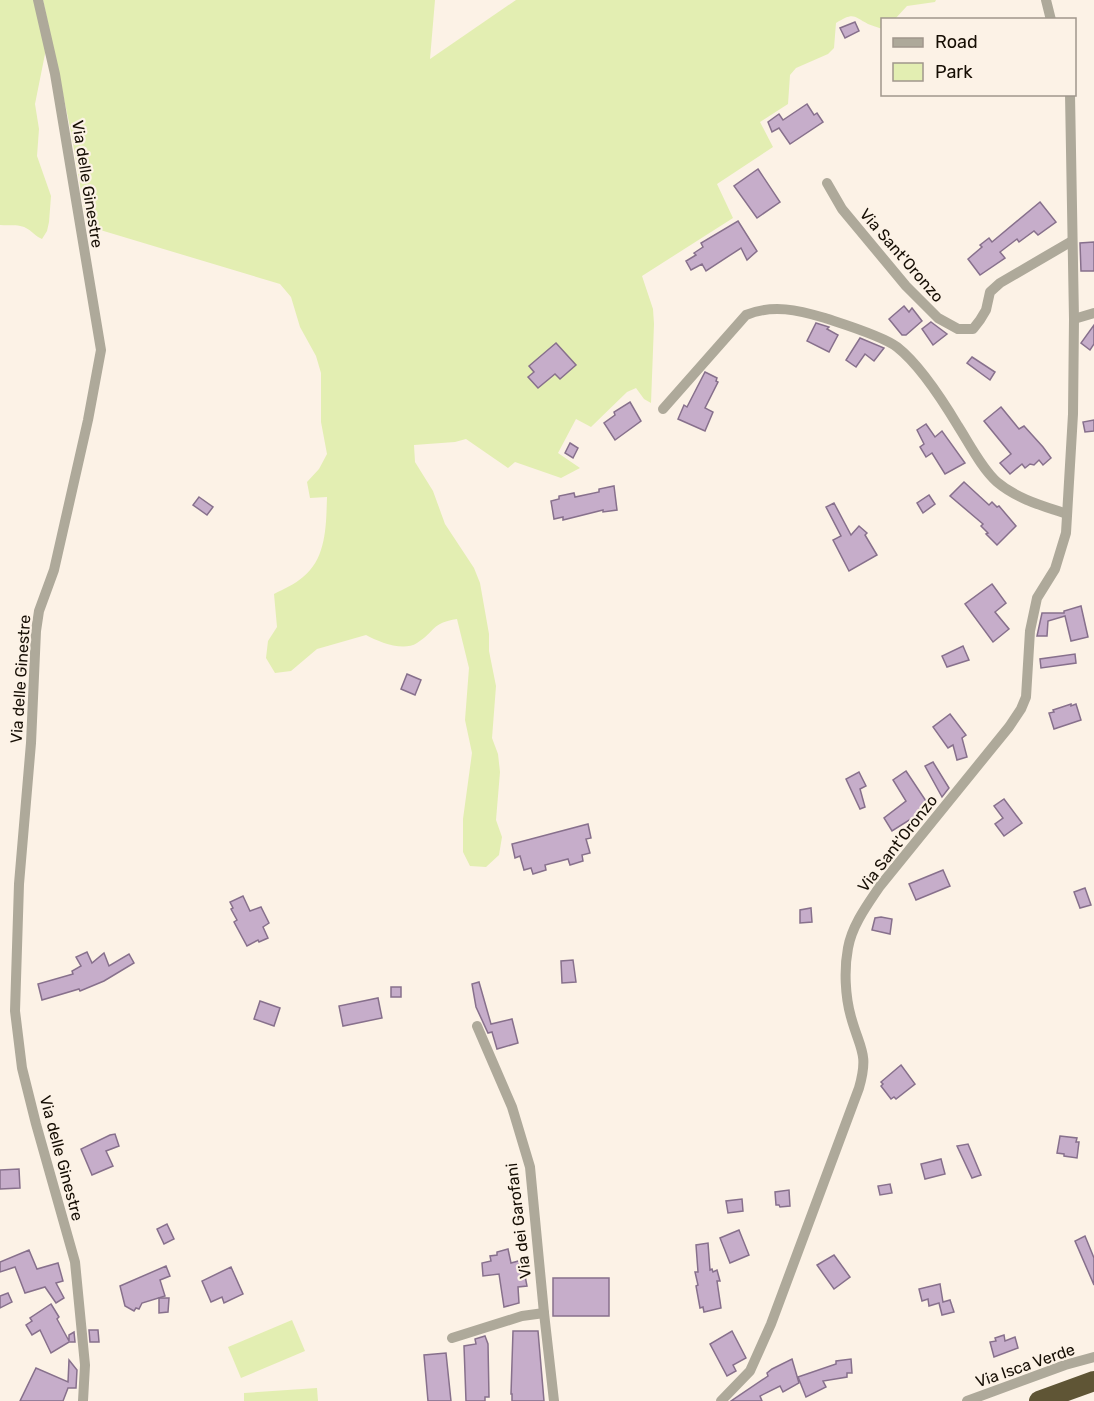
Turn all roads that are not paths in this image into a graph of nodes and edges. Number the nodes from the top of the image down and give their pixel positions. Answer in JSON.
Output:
{"nodes":[{"id":1,"x":38,"y":0,"type":"edge"},
{"id":2,"x":1046,"y":0,"type":"edge"},
{"id":3,"x":1050,"y":18,"type":"edge"},
{"id":4,"x":1070,"y":96,"type":"edge"},
{"id":5,"x":827,"y":183,"type":"dead end"},
{"id":6,"x":1072,"y":241,"type":"junction"},
{"id":7,"x":1094,"y":314,"type":"edge"},
{"id":8,"x":1074,"y":319,"type":"junction"},
{"id":9,"x":663,"y":409,"type":"dead end"},
{"id":10,"x":1067,"y":514,"type":"junction"},
{"id":11,"x":477,"y":1026,"type":"dead end"},
{"id":12,"x":544,"y":1313,"type":"junction"},
{"id":13,"x":452,"y":1338,"type":"dead end"},
{"id":14,"x":1094,"y":1357,"type":"edge"},
{"id":15,"x":1094,"y":1381,"type":"edge"},
{"id":16,"x":1094,"y":1395,"type":"edge"},
{"id":17,"x":83,"y":1401,"type":"edge"},
{"id":18,"x":554,"y":1401,"type":"edge"},
{"id":19,"x":722,"y":1401,"type":"edge"},
{"id":20,"x":967,"y":1401,"type":"edge"},
{"id":21,"x":1039,"y":1401,"type":"edge"},
{"id":22,"x":1076,"y":1401,"type":"edge"}],
"edges":[{"from":1,"to":17,"type":"street","name":"Via delle Ginestre"},
{"from":2,"to":3,"type":"street"},
{"from":4,"to":6,"type":"street","name":"Via Sant'Oronzo"},
{"from":5,"to":6,"type":"street","name":"Via Sant'Oronzo"},
{"from":6,"to":8,"type":"street","name":"Via Sant'Oronzo"},
{"from":7,"to":8,"type":"street"},
{"from":8,"to":10,"type":"street","name":"Via Sant'Oronzo"},
{"from":9,"to":10,"type":"street"},
{"from":10,"to":19,"type":"street","name":"Via Sant'Oronzo"},
{"from":11,"to":12,"type":"street","name":"Via dei Garofani"},
{"from":12,"to":13,"type":"street"},
{"from":12,"to":18,"type":"street","name":"Via dei Garofani"},
{"from":14,"to":20,"type":"street","name":"Via Isca Verde"},
{"from":15,"to":21,"type":"highway"},
{"from":16,"to":22,"type":"highway"}]}
